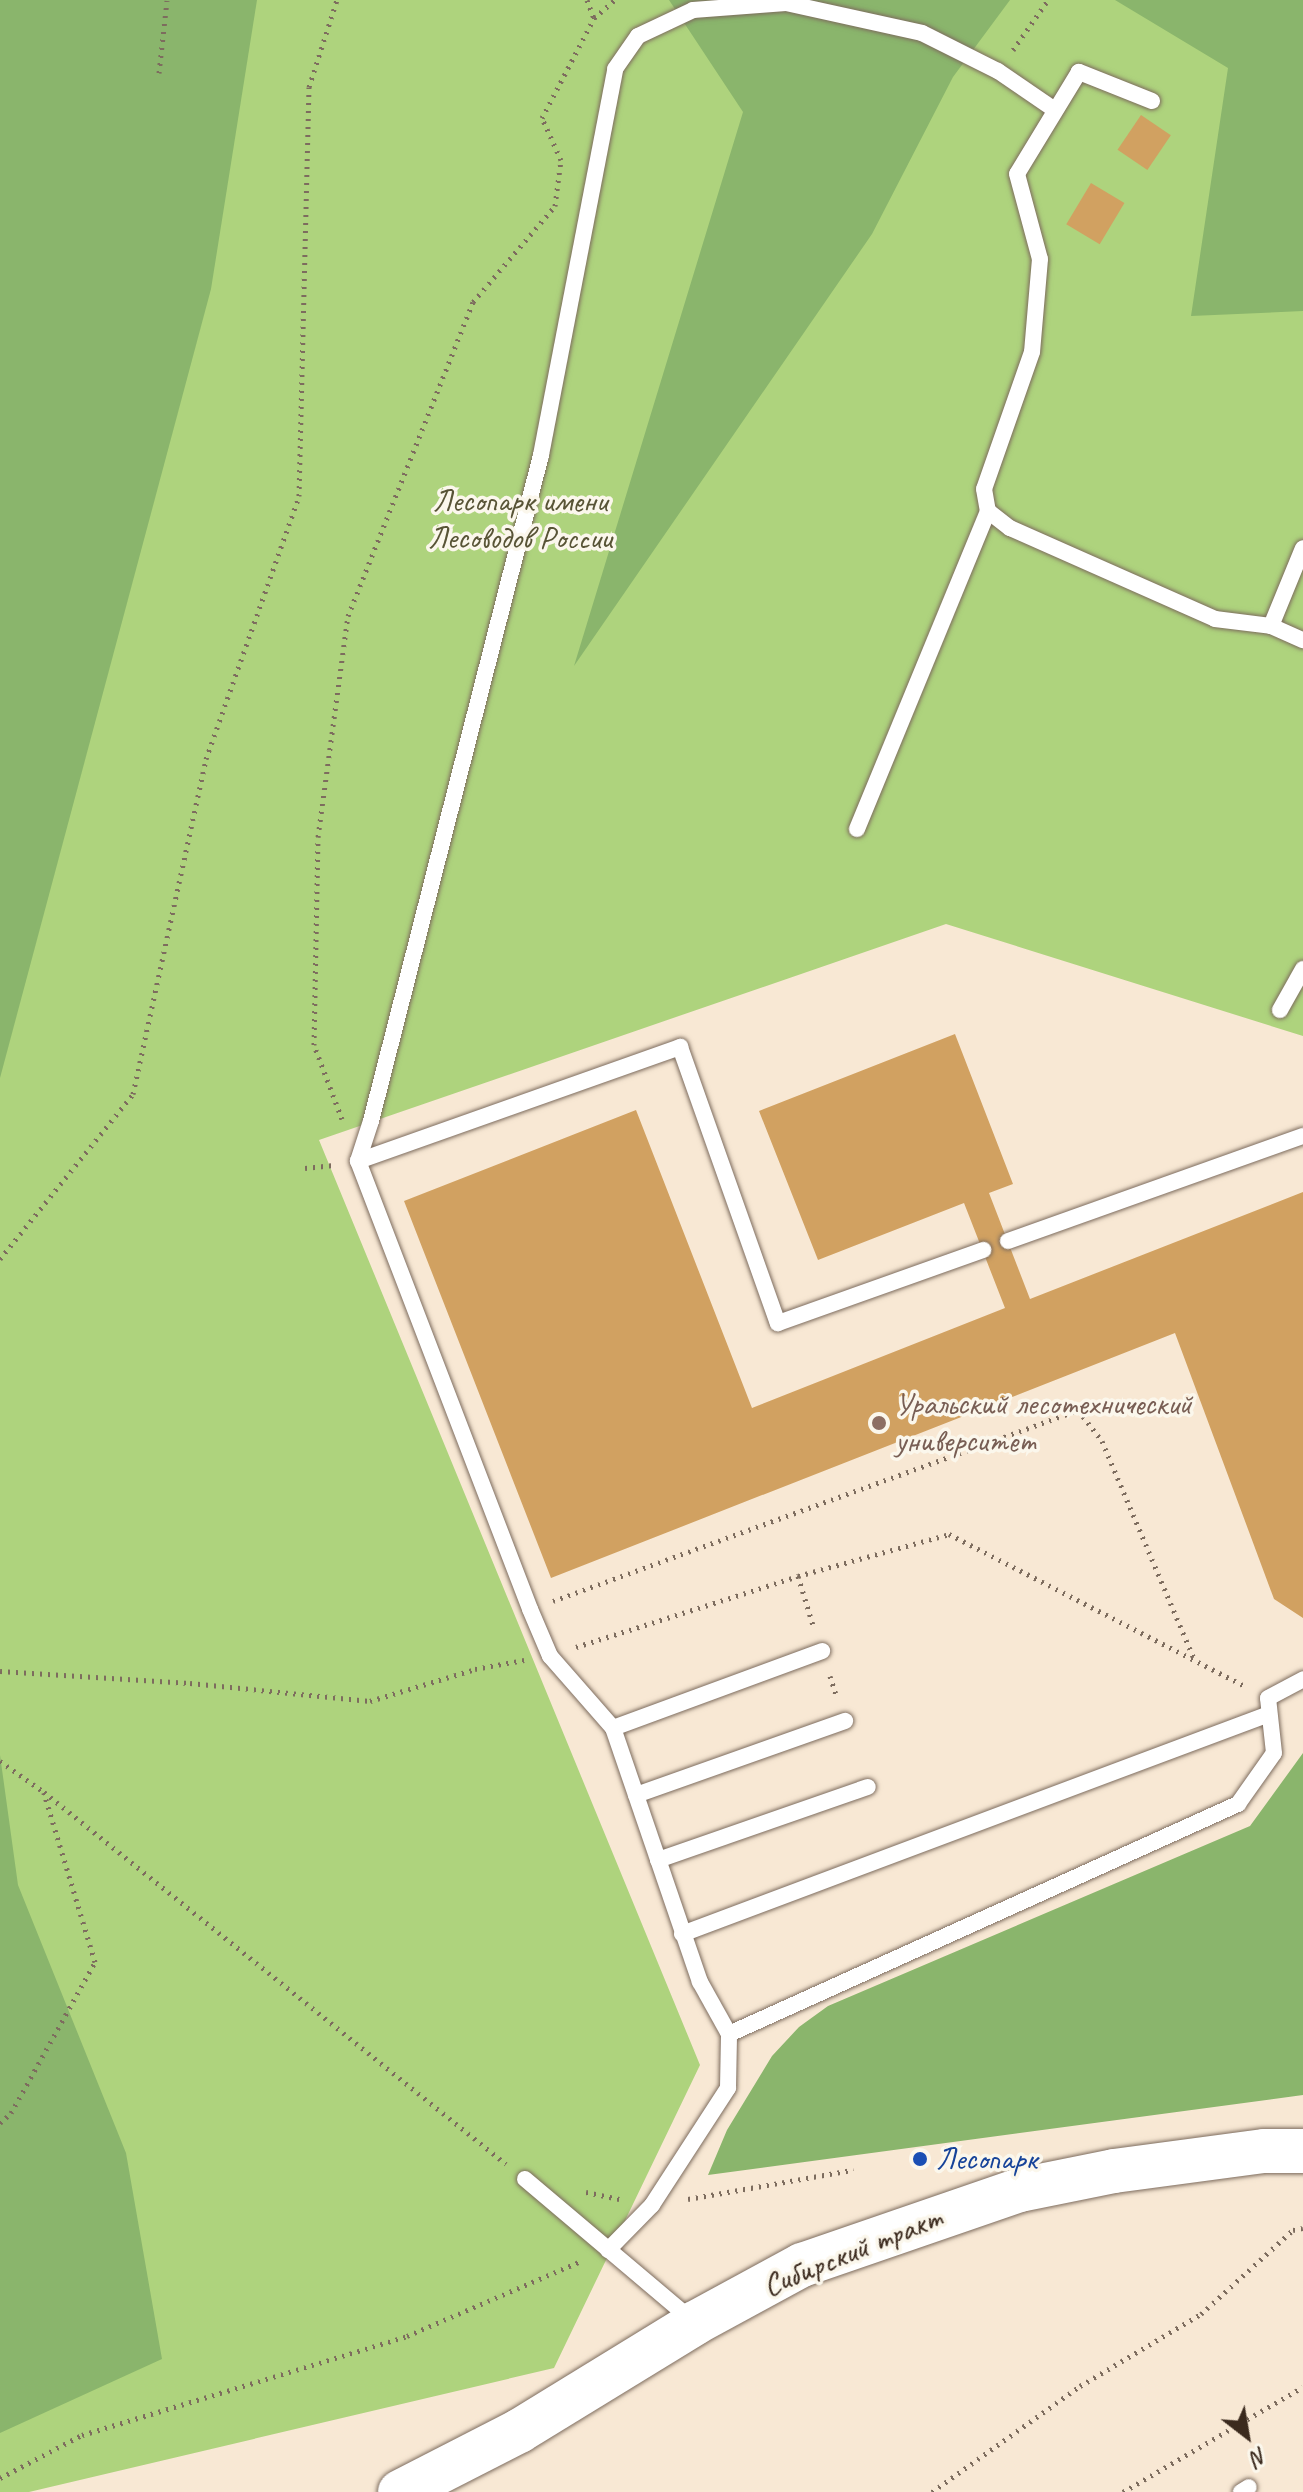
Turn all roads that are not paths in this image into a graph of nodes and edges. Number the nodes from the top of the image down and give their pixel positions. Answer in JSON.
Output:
{"nodes":[{"id":1,"x":1152,"y":101,"type":"dead end"},
{"id":2,"x":1055,"y":110,"type":"junction"},
{"id":3,"x":988,"y":511,"type":"junction"},
{"id":4,"x":1303,"y":548,"type":"edge"},
{"id":5,"x":1271,"y":626,"type":"junction"},
{"id":6,"x":1303,"y":640,"type":"edge"},
{"id":7,"x":857,"y":829,"type":"dead end"},
{"id":8,"x":1303,"y":969,"type":"edge"},
{"id":9,"x":1280,"y":1010,"type":"dead end"},
{"id":10,"x":1303,"y":1136,"type":"edge"},
{"id":11,"x":358,"y":1161,"type":"junction"},
{"id":12,"x":1008,"y":1241,"type":"dead end"},
{"id":13,"x":983,"y":1250,"type":"dead end"},
{"id":14,"x":822,"y":1651,"type":"road end"},
{"id":15,"x":1303,"y":1679,"type":"edge"},
{"id":16,"x":1268,"y":1706,"type":"junction"},
{"id":17,"x":845,"y":1721,"type":"road end"},
{"id":18,"x":613,"y":1728,"type":"junction"},
{"id":19,"x":868,"y":1787,"type":"dead end"},
{"id":20,"x":636,"y":1795,"type":"junction"},
{"id":21,"x":658,"y":1860,"type":"junction"},
{"id":22,"x":682,"y":1934,"type":"junction"},
{"id":23,"x":729,"y":2034,"type":"junction"},
{"id":24,"x":1303,"y":2151,"type":"edge"},
{"id":25,"x":525,"y":2179,"type":"road end"},
{"id":26,"x":608,"y":2250,"type":"junction"},
{"id":27,"x":695,"y":2323,"type":"junction"},
{"id":28,"x":400,"y":2492,"type":"edge"}],
"edges":[{"from":1,"to":2,"type":"lane"},
{"from":2,"to":3,"type":"lane"},
{"from":2,"to":11,"type":"lane"},
{"from":3,"to":5,"type":"lane"},
{"from":3,"to":7,"type":"lane"},
{"from":4,"to":5,"type":"lane"},
{"from":5,"to":6,"type":"lane"},
{"from":8,"to":9,"type":"lane"},
{"from":10,"to":12,"type":"lane"},
{"from":11,"to":13,"type":"lane"},
{"from":11,"to":18,"type":"lane"},
{"from":14,"to":18,"type":"lane"},
{"from":15,"to":16,"type":"lane"},
{"from":16,"to":22,"type":"lane"},
{"from":16,"to":23,"type":"lane"},
{"from":17,"to":20,"type":"lane"},
{"from":18,"to":20,"type":"lane"},
{"from":19,"to":21,"type":"lane"},
{"from":20,"to":21,"type":"lane"},
{"from":21,"to":22,"type":"lane"},
{"from":22,"to":23,"type":"lane"},
{"from":23,"to":26,"type":"lane"},
{"from":24,"to":27,"type":"main road","name":"Сибирский тракт"},
{"from":25,"to":26,"type":"lane"},
{"from":26,"to":27,"type":"lane"},
{"from":27,"to":28,"type":"main road","name":"Сибирский тракт"}]}
